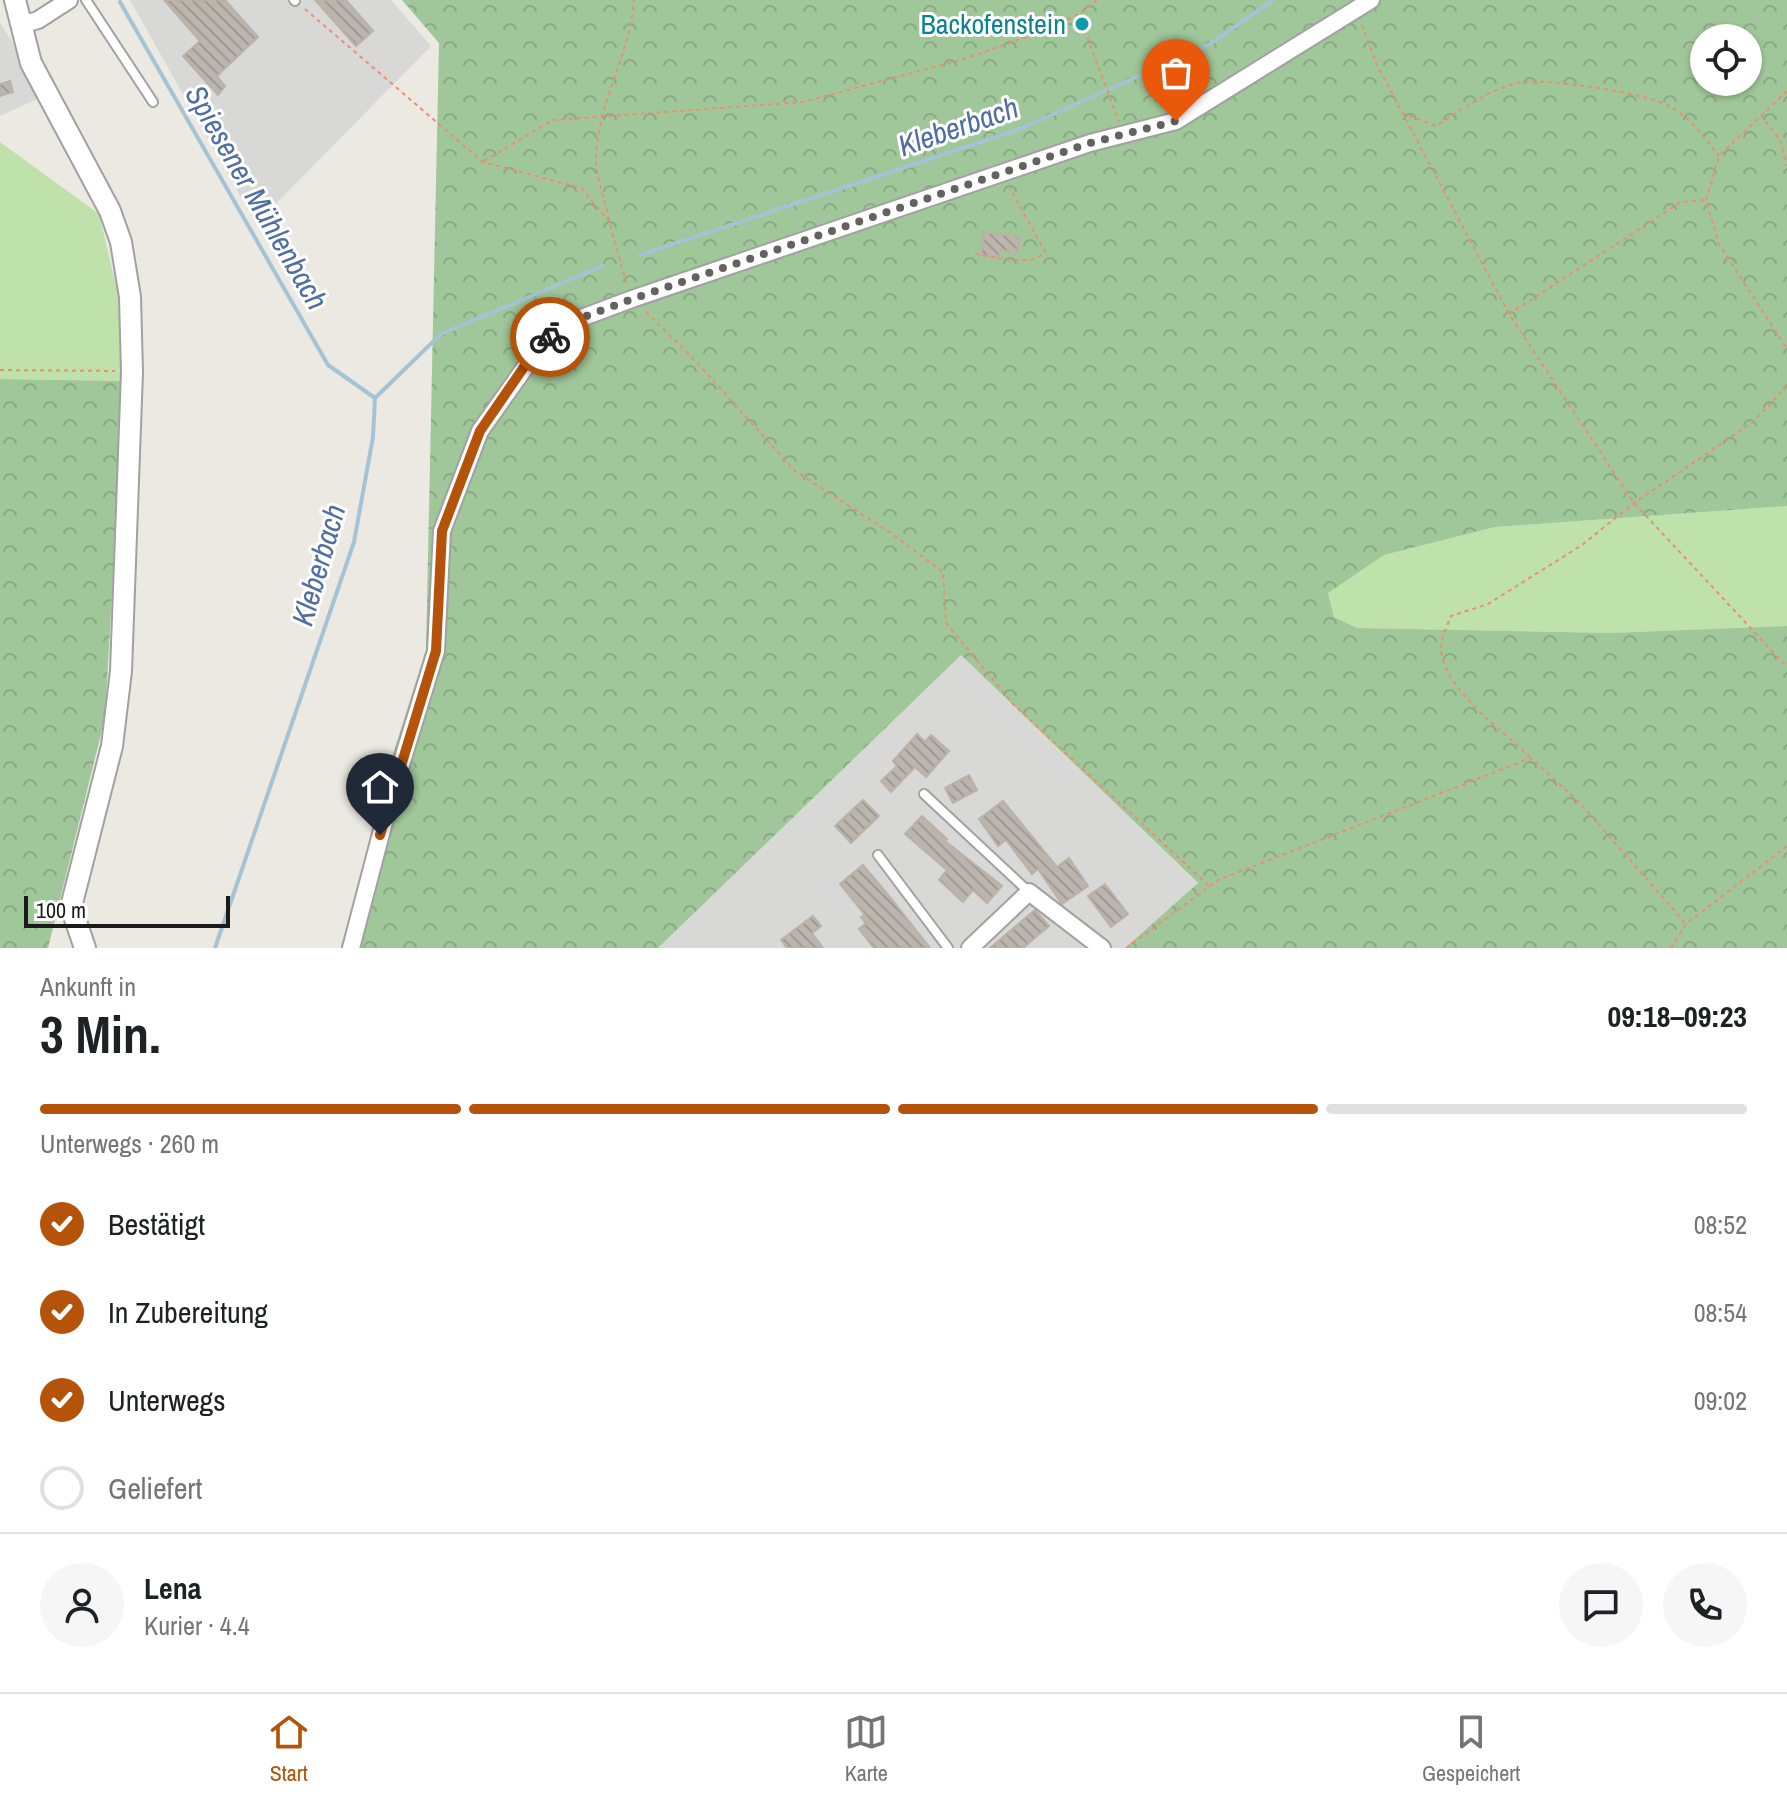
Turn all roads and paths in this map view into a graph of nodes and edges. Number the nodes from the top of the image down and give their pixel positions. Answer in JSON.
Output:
{"nodes":[{"id":1,"x":15,"y":0,"type":"edge"},
{"id":2,"x":69,"y":0,"type":"edge"},
{"id":3,"x":86,"y":0,"type":"edge"},
{"id":4,"x":294,"y":0,"type":"edge"},
{"id":5,"x":634,"y":0,"type":"edge"},
{"id":6,"x":1097,"y":0,"type":"edge"},
{"id":7,"x":1364,"y":4,"type":"edge"},
{"id":8,"x":1079,"y":14,"type":"junction"},
{"id":9,"x":21,"y":25,"type":"junction"},
{"id":10,"x":1787,"y":91,"type":"edge"},
{"id":11,"x":153,"y":102,"type":"dead end"},
{"id":12,"x":1401,"y":113,"type":"junction"},
{"id":13,"x":604,"y":114,"type":"junction"},
{"id":14,"x":1761,"y":115,"type":"junction"},
{"id":15,"x":1124,"y":135,"type":"junction"},
{"id":16,"x":1719,"y":156,"type":"junction"},
{"id":17,"x":483,"y":162,"type":"junction"},
{"id":18,"x":1787,"y":166,"type":"edge"},
{"id":19,"x":1002,"y":173,"type":"junction"},
{"id":20,"x":1706,"y":200,"type":"junction"},
{"id":21,"x":609,"y":221,"type":"junction"},
{"id":22,"x":975,"y":254,"type":"dead end"},
{"id":23,"x":632,"y":299,"type":"junction"},
{"id":24,"x":1509,"y":314,"type":"junction"},
{"id":25,"x":1787,"y":349,"type":"edge"},
{"id":26,"x":0,"y":370,"type":"edge"},
{"id":27,"x":132,"y":372,"type":"junction"},
{"id":28,"x":1787,"y":386,"type":"edge"},
{"id":29,"x":1634,"y":503,"type":"junction"},
{"id":30,"x":1787,"y":667,"type":"edge"},
{"id":31,"x":1531,"y":758,"type":"junction"},
{"id":32,"x":924,"y":794,"type":"dead end"},
{"id":33,"x":1787,"y":846,"type":"edge"},
{"id":34,"x":878,"y":855,"type":"dead end"},
{"id":35,"x":1209,"y":886,"type":"junction"},
{"id":36,"x":1029,"y":892,"type":"junction"},
{"id":37,"x":1686,"y":924,"type":"junction"},
{"id":38,"x":85,"y":948,"type":"edge"},
{"id":39,"x":351,"y":948,"type":"edge"},
{"id":40,"x":948,"y":948,"type":"edge"},
{"id":41,"x":970,"y":948,"type":"edge"},
{"id":42,"x":1102,"y":948,"type":"edge"},
{"id":43,"x":1126,"y":948,"type":"edge"},
{"id":44,"x":1671,"y":948,"type":"edge"}],
"edges":[{"from":1,"to":9,"type":"street"},
{"from":2,"to":9,"type":"street"},
{"from":3,"to":11,"type":"lane"},
{"from":4,"to":17,"type":"path"},
{"from":5,"to":13,"type":"path"},
{"from":6,"to":8,"type":"path"},
{"from":7,"to":12,"type":"path"},
{"from":7,"to":15,"type":"street"},
{"from":8,"to":13,"type":"path"},
{"from":8,"to":15,"type":"path"},
{"from":9,"to":27,"type":"street"},
{"from":10,"to":14,"type":"path"},
{"from":12,"to":16,"type":"path"},
{"from":12,"to":24,"type":"path"},
{"from":13,"to":17,"type":"path"},
{"from":13,"to":21,"type":"path"},
{"from":14,"to":16,"type":"path"},
{"from":14,"to":18,"type":"path"},
{"from":15,"to":19,"type":"street"},
{"from":16,"to":20,"type":"path"},
{"from":17,"to":21,"type":"path"},
{"from":19,"to":22,"type":"path"},
{"from":19,"to":23,"type":"street"},
{"from":20,"to":24,"type":"path"},
{"from":20,"to":25,"type":"path"},
{"from":21,"to":23,"type":"path"},
{"from":23,"to":35,"type":"path"},
{"from":23,"to":39,"type":"street"},
{"from":24,"to":29,"type":"path"},
{"from":26,"to":27,"type":"path"},
{"from":27,"to":38,"type":"street"},
{"from":28,"to":29,"type":"path"},
{"from":29,"to":30,"type":"path"},
{"from":29,"to":31,"type":"path"},
{"from":31,"to":35,"type":"path"},
{"from":31,"to":37,"type":"path"},
{"from":32,"to":36,"type":"lane"},
{"from":33,"to":37,"type":"path"},
{"from":34,"to":40,"type":"lane"},
{"from":35,"to":43,"type":"path"},
{"from":36,"to":41,"type":"street"},
{"from":36,"to":42,"type":"street"},
{"from":37,"to":44,"type":"path"}]}
